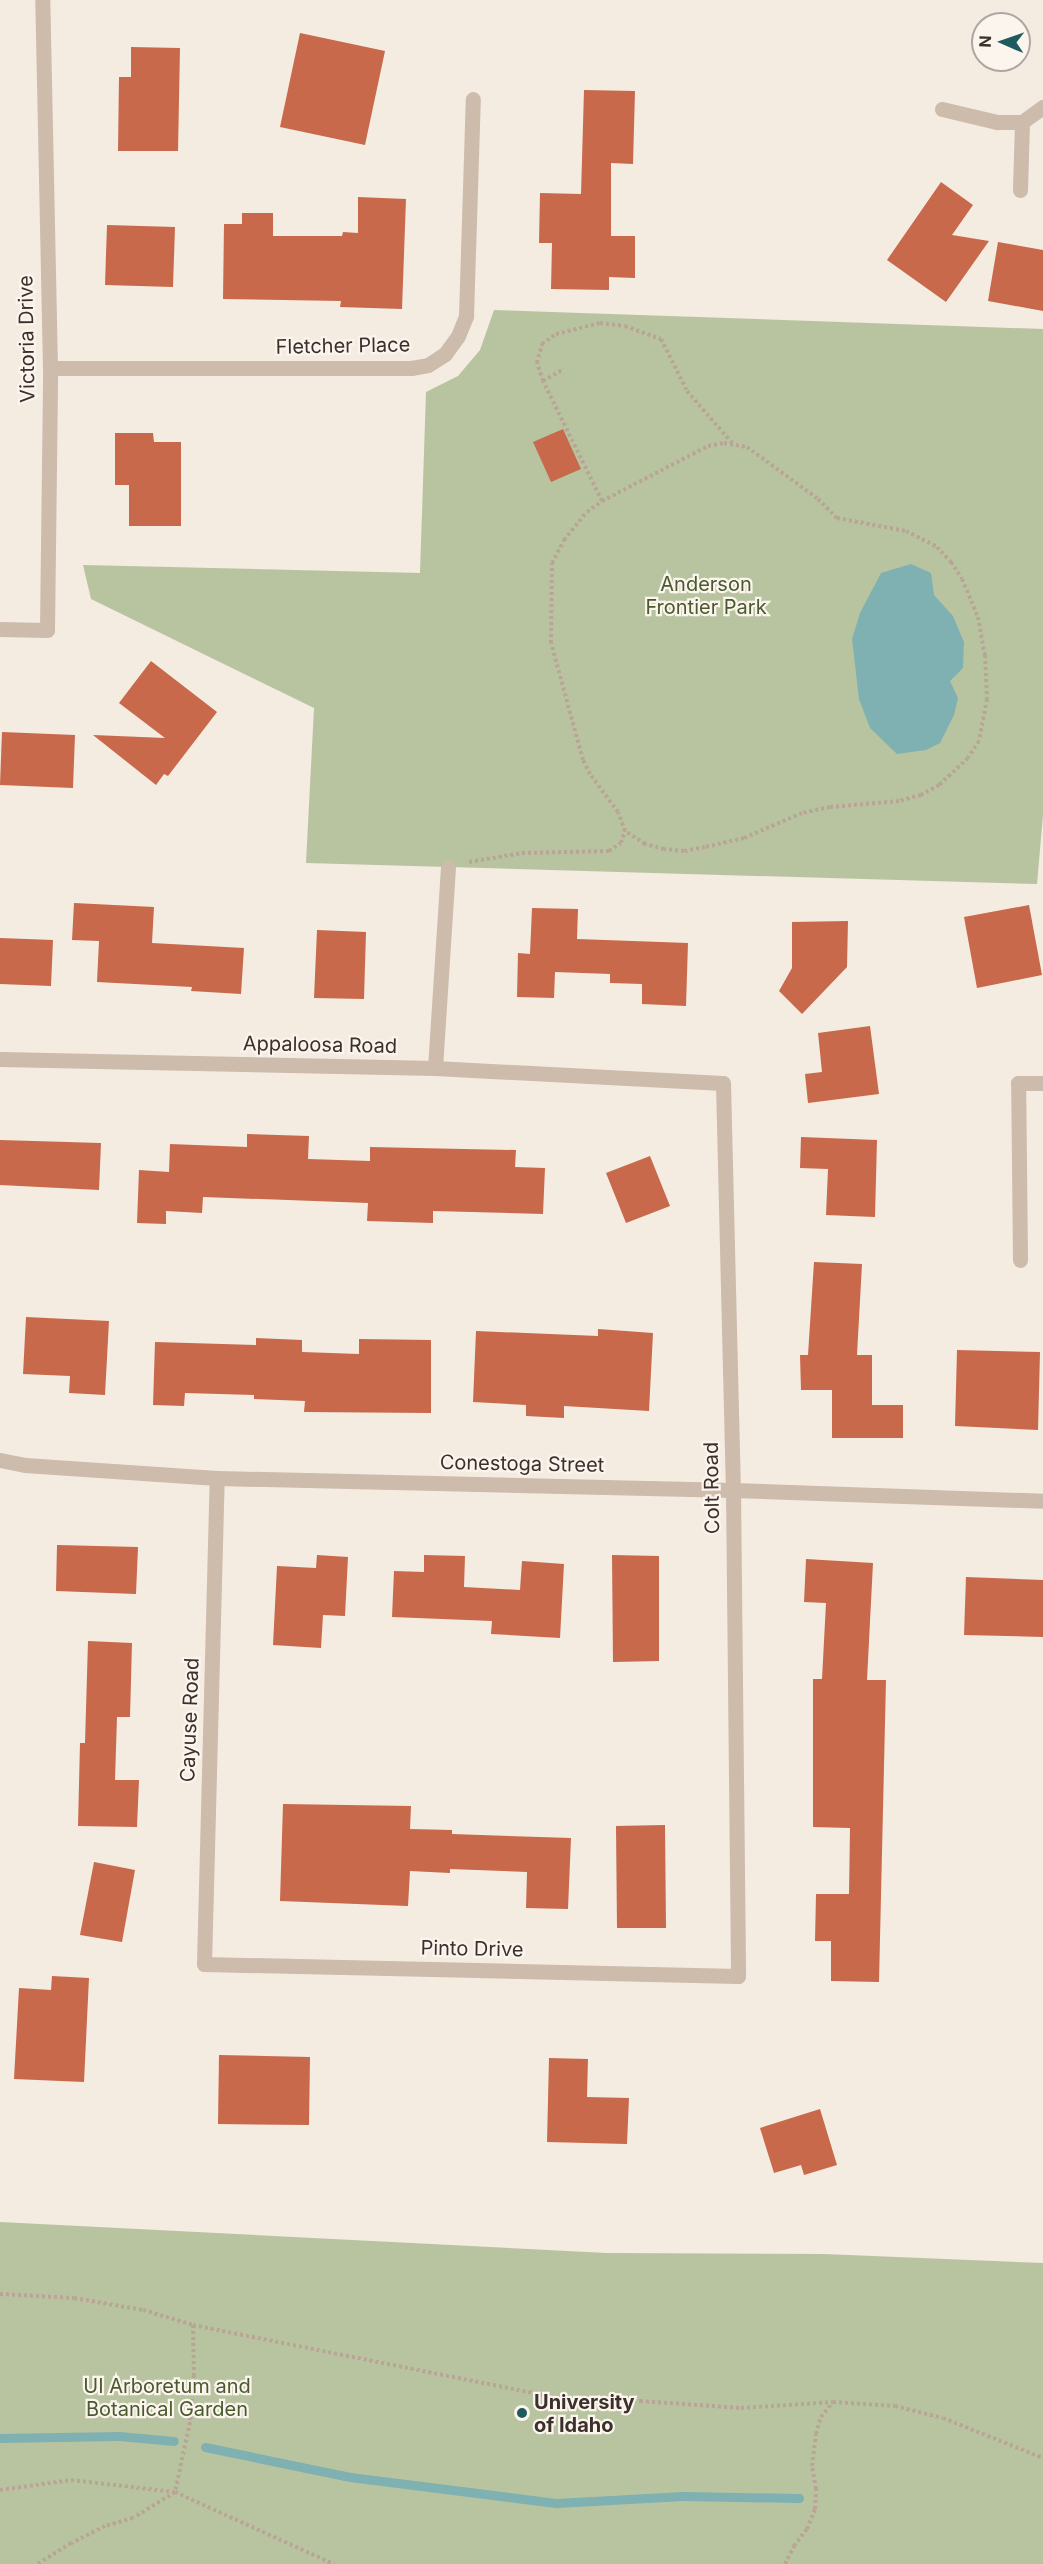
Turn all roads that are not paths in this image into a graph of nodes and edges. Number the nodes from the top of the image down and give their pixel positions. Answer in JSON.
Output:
{"nodes":[{"id":1,"x":42,"y":0,"type":"edge"},
{"id":2,"x":474,"y":99,"type":"dead end"},
{"id":3,"x":1043,"y":107,"type":"edge"},
{"id":4,"x":942,"y":110,"type":"dead end"},
{"id":5,"x":1022,"y":122,"type":"junction"},
{"id":6,"x":1020,"y":190,"type":"dead end"},
{"id":7,"x":50,"y":368,"type":"junction"},
{"id":8,"x":0,"y":629,"type":"edge"},
{"id":9,"x":448,"y":867,"type":"road end"},
{"id":10,"x":0,"y":1059,"type":"edge"},
{"id":11,"x":435,"y":1068,"type":"junction"},
{"id":12,"x":639,"y":1079,"type":"joint"},
{"id":13,"x":1043,"y":1083,"type":"edge"},
{"id":14,"x":1020,"y":1260,"type":"dead end"},
{"id":15,"x":0,"y":1460,"type":"edge"},
{"id":16,"x":217,"y":1478,"type":"junction"},
{"id":17,"x":733,"y":1490,"type":"junction"},
{"id":18,"x":1043,"y":1502,"type":"edge"},
{"id":19,"x":204,"y":1964,"type":"joint"},
{"id":20,"x":738,"y":1976,"type":"joint"}],
"edges":[{"from":1,"to":7,"type":"street","name":"Victoria Drive"},
{"from":2,"to":7,"type":"street","name":"Fletcher Place"},
{"from":3,"to":5,"type":"street"},
{"from":4,"to":5,"type":"street"},
{"from":5,"to":6,"type":"street"},
{"from":7,"to":8,"type":"street","name":"Victoria Drive"},
{"from":9,"to":11,"type":"street"},
{"from":10,"to":11,"type":"street","name":"Appaloosa Road"},
{"from":11,"to":12,"type":"street","name":"Appaloosa Road"},
{"from":12,"to":17,"type":"street","name":"Colt Road"},
{"from":13,"to":14,"type":"street"},
{"from":15,"to":16,"type":"street","name":"Conestoga Street"},
{"from":16,"to":17,"type":"street","name":"Conestoga Street"},
{"from":16,"to":19,"type":"street","name":"Cayuse Road"},
{"from":17,"to":18,"type":"street","name":"Conestoga Street"},
{"from":17,"to":20,"type":"street","name":"Colt Road"},
{"from":19,"to":20,"type":"street","name":"Pinto Drive"}]}
